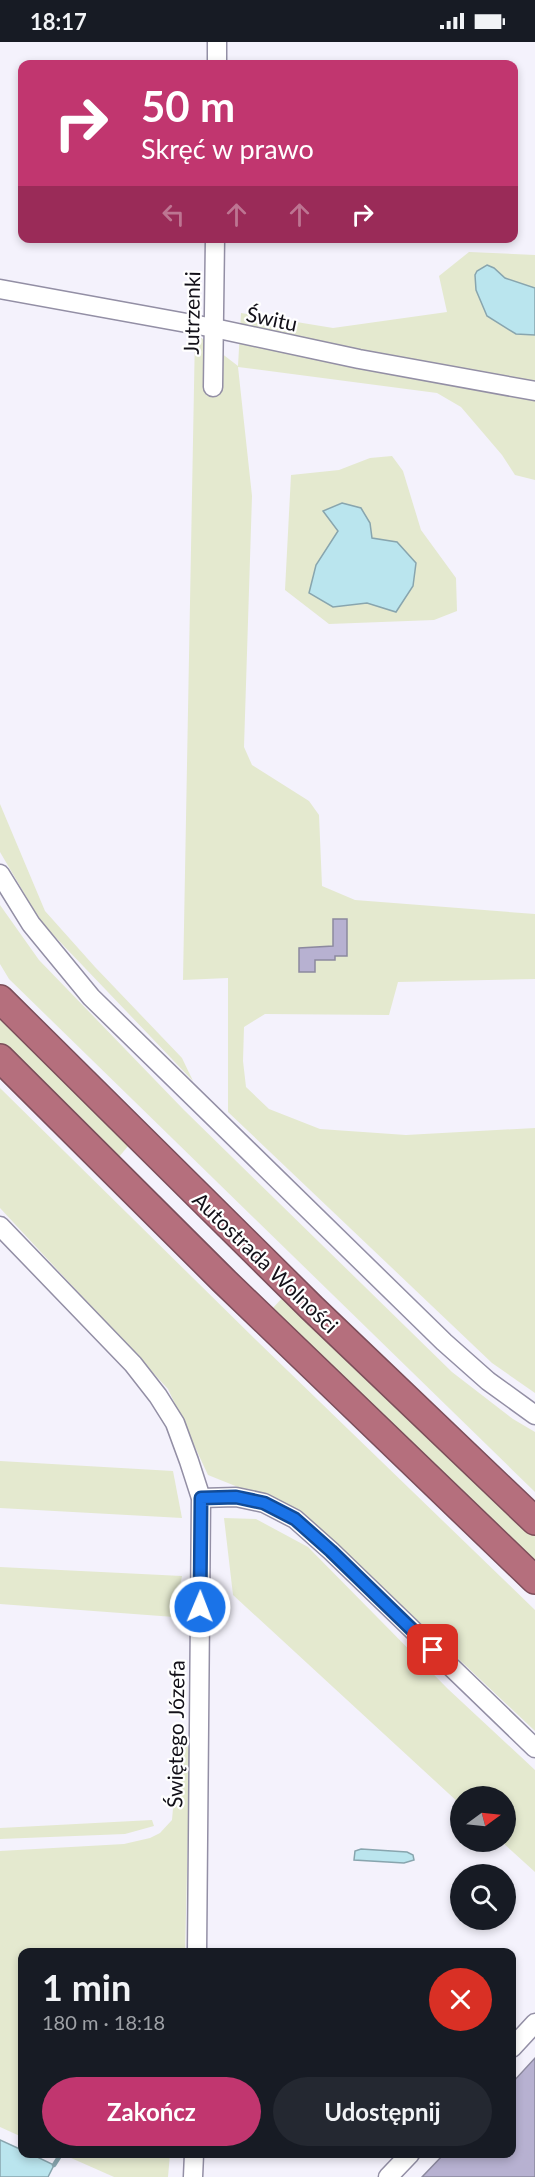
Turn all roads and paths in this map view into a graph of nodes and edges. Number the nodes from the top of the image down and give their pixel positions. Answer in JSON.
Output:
{"nodes":[{"id":1,"x":217,"y":42,"type":"edge"},
{"id":2,"x":217,"y":60,"type":"edge"},
{"id":3,"x":215,"y":243,"type":"edge"},
{"id":4,"x":0,"y":289,"type":"edge"},
{"id":5,"x":214,"y":327,"type":"junction"},
{"id":6,"x":213,"y":387,"type":"dead end"},
{"id":7,"x":535,"y":391,"type":"edge"},
{"id":8,"x":0,"y":874,"type":"edge"},
{"id":9,"x":0,"y":999,"type":"edge"},
{"id":10,"x":0,"y":1058,"type":"edge"},
{"id":11,"x":0,"y":1226,"type":"edge"},
{"id":12,"x":535,"y":1415,"type":"edge"},
{"id":13,"x":201,"y":1498,"type":"junction"},
{"id":14,"x":535,"y":1521,"type":"edge"},
{"id":15,"x":535,"y":1580,"type":"edge"},
{"id":16,"x":535,"y":1748,"type":"edge"},
{"id":17,"x":197,"y":1948,"type":"edge"},
{"id":18,"x":535,"y":2023,"type":"edge"},
{"id":19,"x":516,"y":2044,"type":"edge"},
{"id":20,"x":194,"y":2158,"type":"edge"},
{"id":21,"x":406,"y":2158,"type":"edge"},
{"id":22,"x":193,"y":2177,"type":"edge"},
{"id":23,"x":388,"y":2177,"type":"edge"}],
"edges":[{"from":1,"to":2,"type":"street"},
{"from":3,"to":5,"type":"street","name":"Jutrzenki"},
{"from":4,"to":5,"type":"street","name":"Świtu"},
{"from":5,"to":6,"type":"street","name":"Jutrzenki"},
{"from":5,"to":7,"type":"street","name":"Świtu"},
{"from":8,"to":12,"type":"street"},
{"from":9,"to":14,"type":"highway","name":"Autostrada Wolności"},
{"from":10,"to":15,"type":"highway","name":"Autostrada Wolności"},
{"from":11,"to":13,"type":"street","name":"Świętego Józefa"},
{"from":13,"to":16,"type":"street"},
{"from":13,"to":17,"type":"street","name":"Świętego Józefa"},
{"from":18,"to":19,"type":"street"},
{"from":20,"to":22,"type":"street"},
{"from":21,"to":23,"type":"street"}]}
